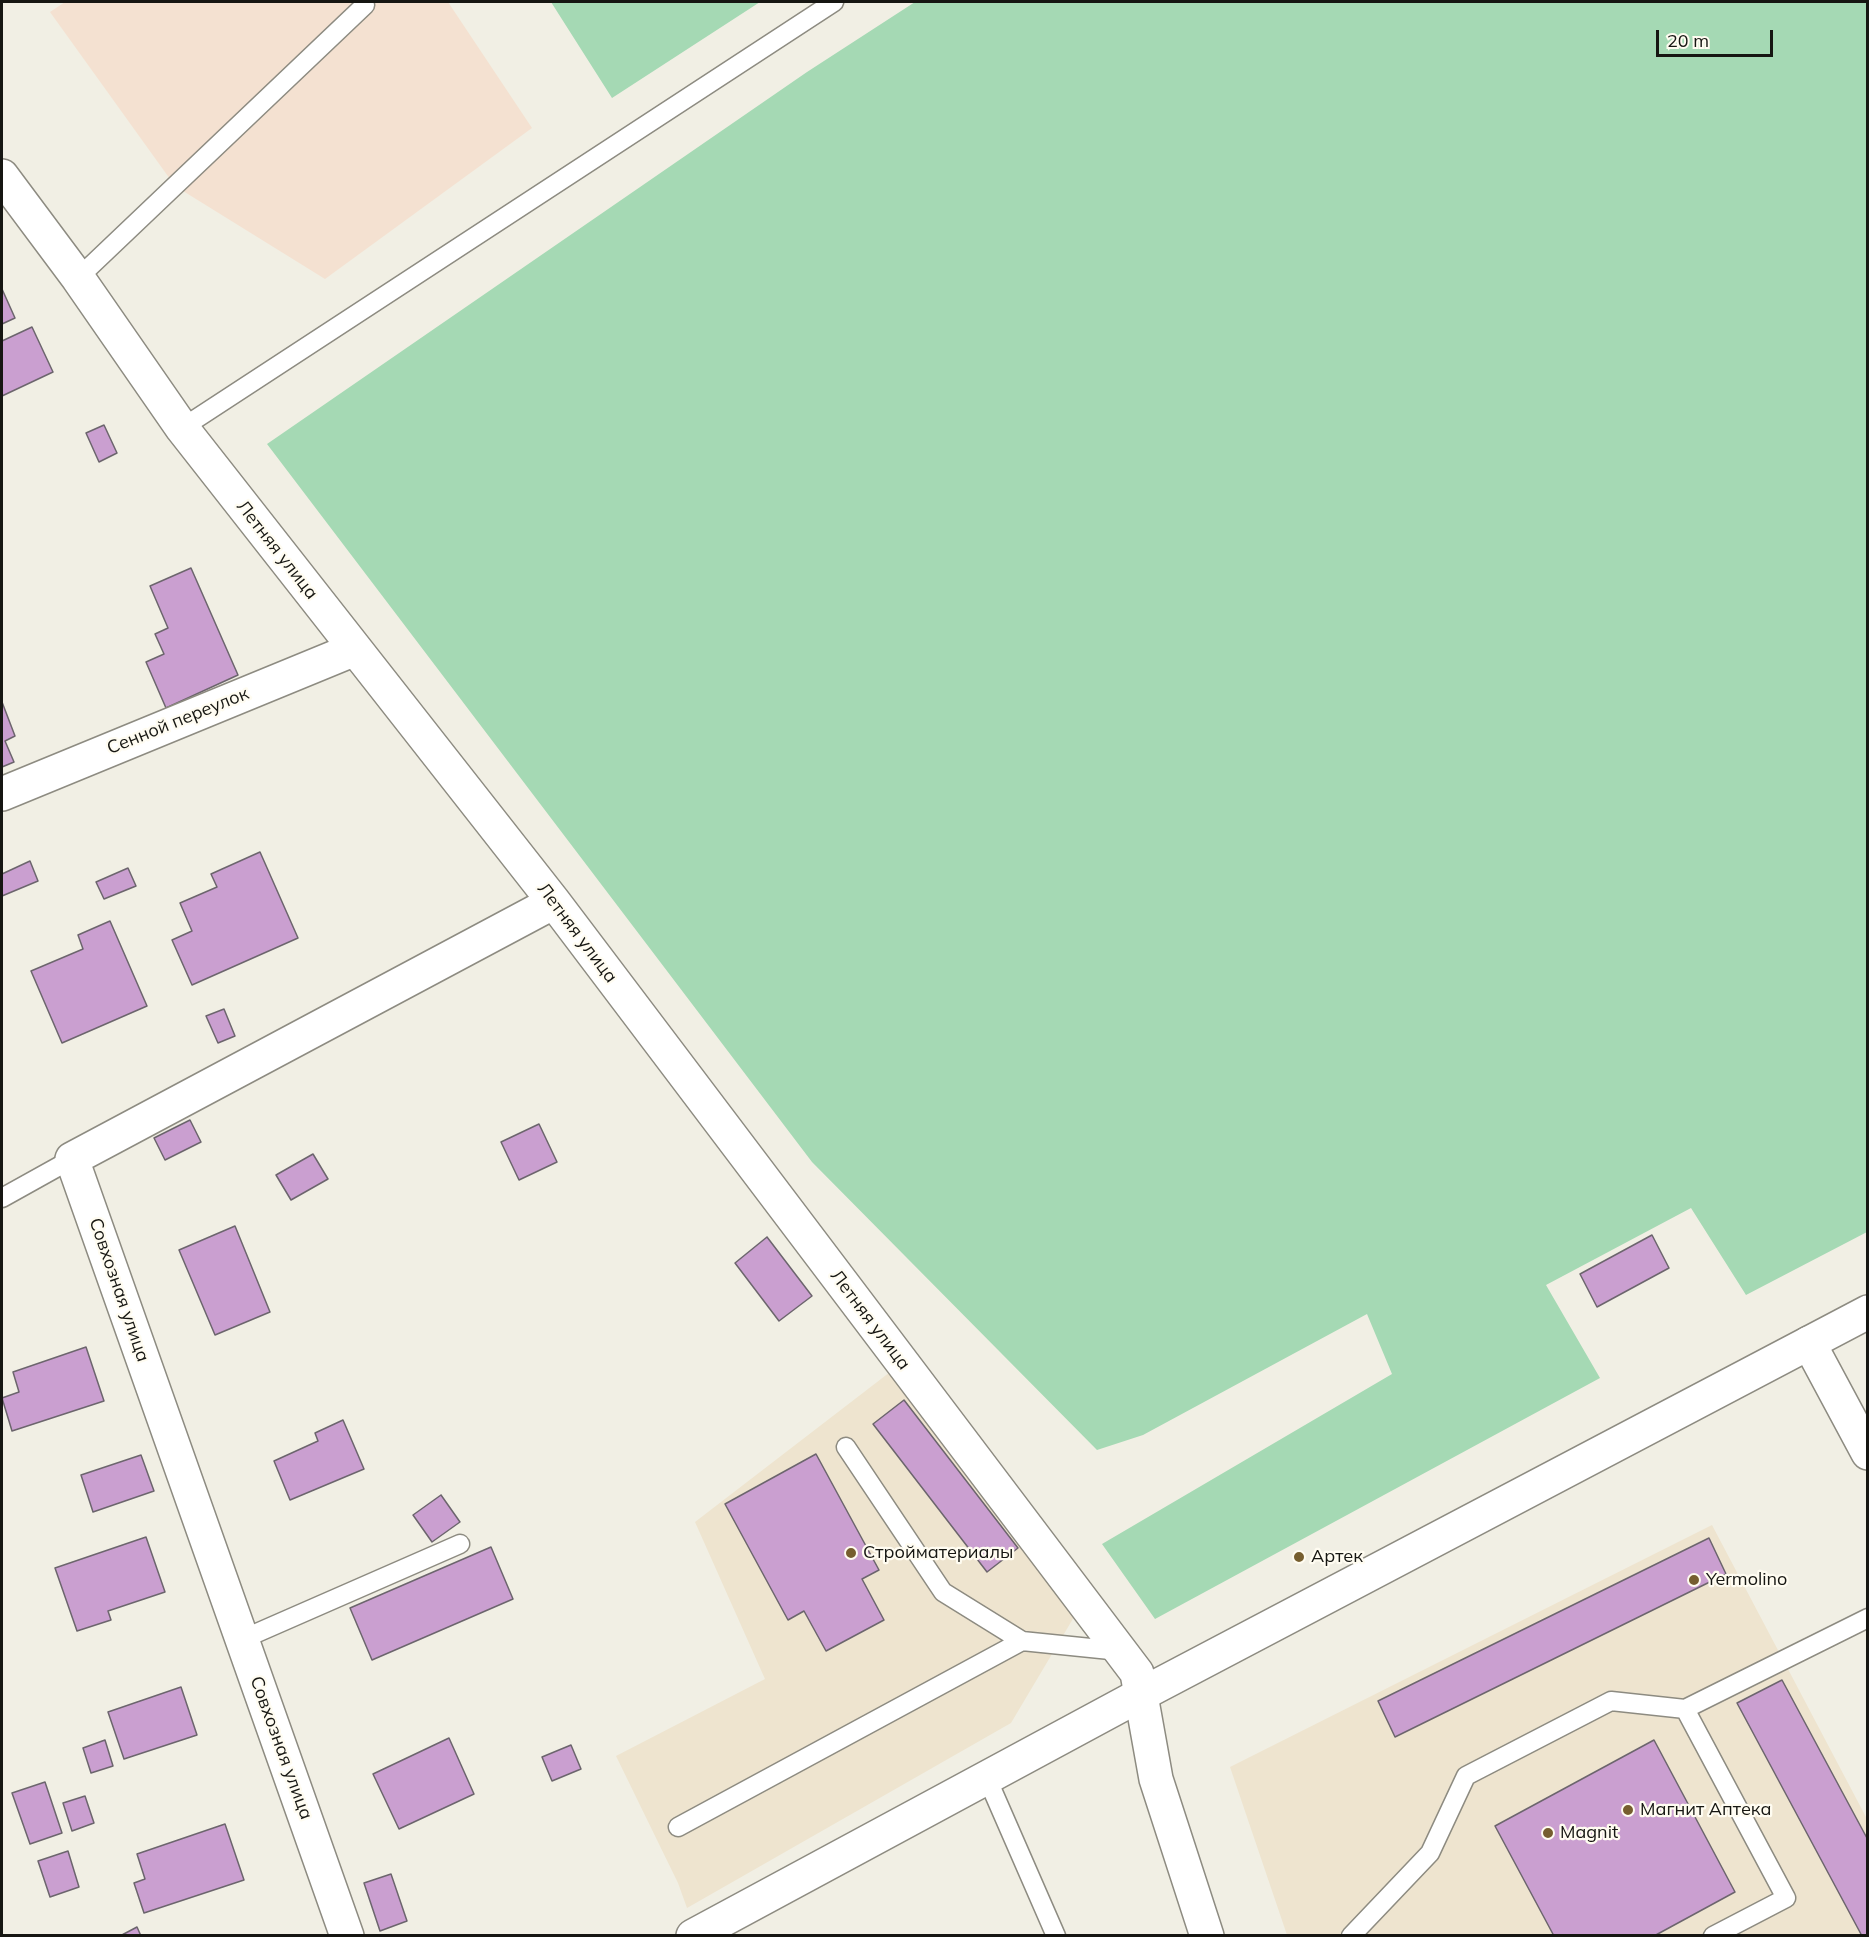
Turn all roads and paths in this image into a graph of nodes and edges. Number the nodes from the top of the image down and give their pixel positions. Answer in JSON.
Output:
{"nodes":[{"id":1,"x":834,"y":2,"type":"edge"},
{"id":2,"x":365,"y":5,"type":"dead end"},
{"id":3,"x":2,"y":176,"type":"edge"},
{"id":4,"x":78,"y":278,"type":"junction"},
{"id":5,"x":182,"y":428,"type":"junction"},
{"id":6,"x":355,"y":649,"type":"junction"},
{"id":7,"x":2,"y":794,"type":"edge"},
{"id":8,"x":554,"y":902,"type":"junction"},
{"id":9,"x":72,"y":1159,"type":"junction"},
{"id":10,"x":2,"y":1198,"type":"edge"},
{"id":11,"x":1868,"y":1312,"type":"edge"},
{"id":12,"x":1809,"y":1343,"type":"junction"},
{"id":13,"x":846,"y":1447,"type":"dead end"},
{"id":14,"x":1868,"y":1453,"type":"edge"},
{"id":15,"x":460,"y":1544,"type":"dead end"},
{"id":16,"x":1868,"y":1618,"type":"edge"},
{"id":17,"x":243,"y":1640,"type":"junction"},
{"id":18,"x":1022,"y":1641,"type":"junction"},
{"id":19,"x":1120,"y":1651,"type":"junction"},
{"id":20,"x":1140,"y":1695,"type":"junction"},
{"id":21,"x":1685,"y":1709,"type":"junction"},
{"id":22,"x":987,"y":1778,"type":"junction"},
{"id":23,"x":678,"y":1827,"type":"dead end"},
{"id":24,"x":347,"y":1935,"type":"edge"},
{"id":25,"x":693,"y":1935,"type":"edge"},
{"id":26,"x":1056,"y":1935,"type":"edge"},
{"id":27,"x":1207,"y":1935,"type":"edge"},
{"id":28,"x":1351,"y":1935,"type":"edge"},
{"id":29,"x":1713,"y":1935,"type":"edge"}],
"edges":[{"from":1,"to":5,"type":"lane"},
{"from":2,"to":4,"type":"lane"},
{"from":3,"to":4,"type":"street","name":"Летняя улица"},
{"from":4,"to":5,"type":"street","name":"Летняя улица"},
{"from":5,"to":6,"type":"street","name":"Летняя улица"},
{"from":6,"to":7,"type":"street","name":"Сенной переулок"},
{"from":6,"to":8,"type":"street","name":"Летняя улица"},
{"from":8,"to":9,"type":"street"},
{"from":8,"to":19,"type":"street","name":"Летняя улица"},
{"from":9,"to":10,"type":"lane"},
{"from":9,"to":17,"type":"street","name":"Совхозная улица"},
{"from":11,"to":12,"type":"street"},
{"from":12,"to":14,"type":"street"},
{"from":12,"to":20,"type":"street"},
{"from":13,"to":18,"type":"lane"},
{"from":15,"to":17,"type":"lane"},
{"from":16,"to":21,"type":"lane"},
{"from":17,"to":24,"type":"street","name":"Совхозная улица"},
{"from":18,"to":19,"type":"lane"},
{"from":18,"to":23,"type":"lane"},
{"from":19,"to":20,"type":"street","name":"Летняя улица"},
{"from":20,"to":22,"type":"street"},
{"from":20,"to":27,"type":"street","name":"Летняя улица"},
{"from":21,"to":28,"type":"lane"},
{"from":21,"to":29,"type":"lane"},
{"from":22,"to":25,"type":"street"},
{"from":22,"to":26,"type":"lane"}]}
